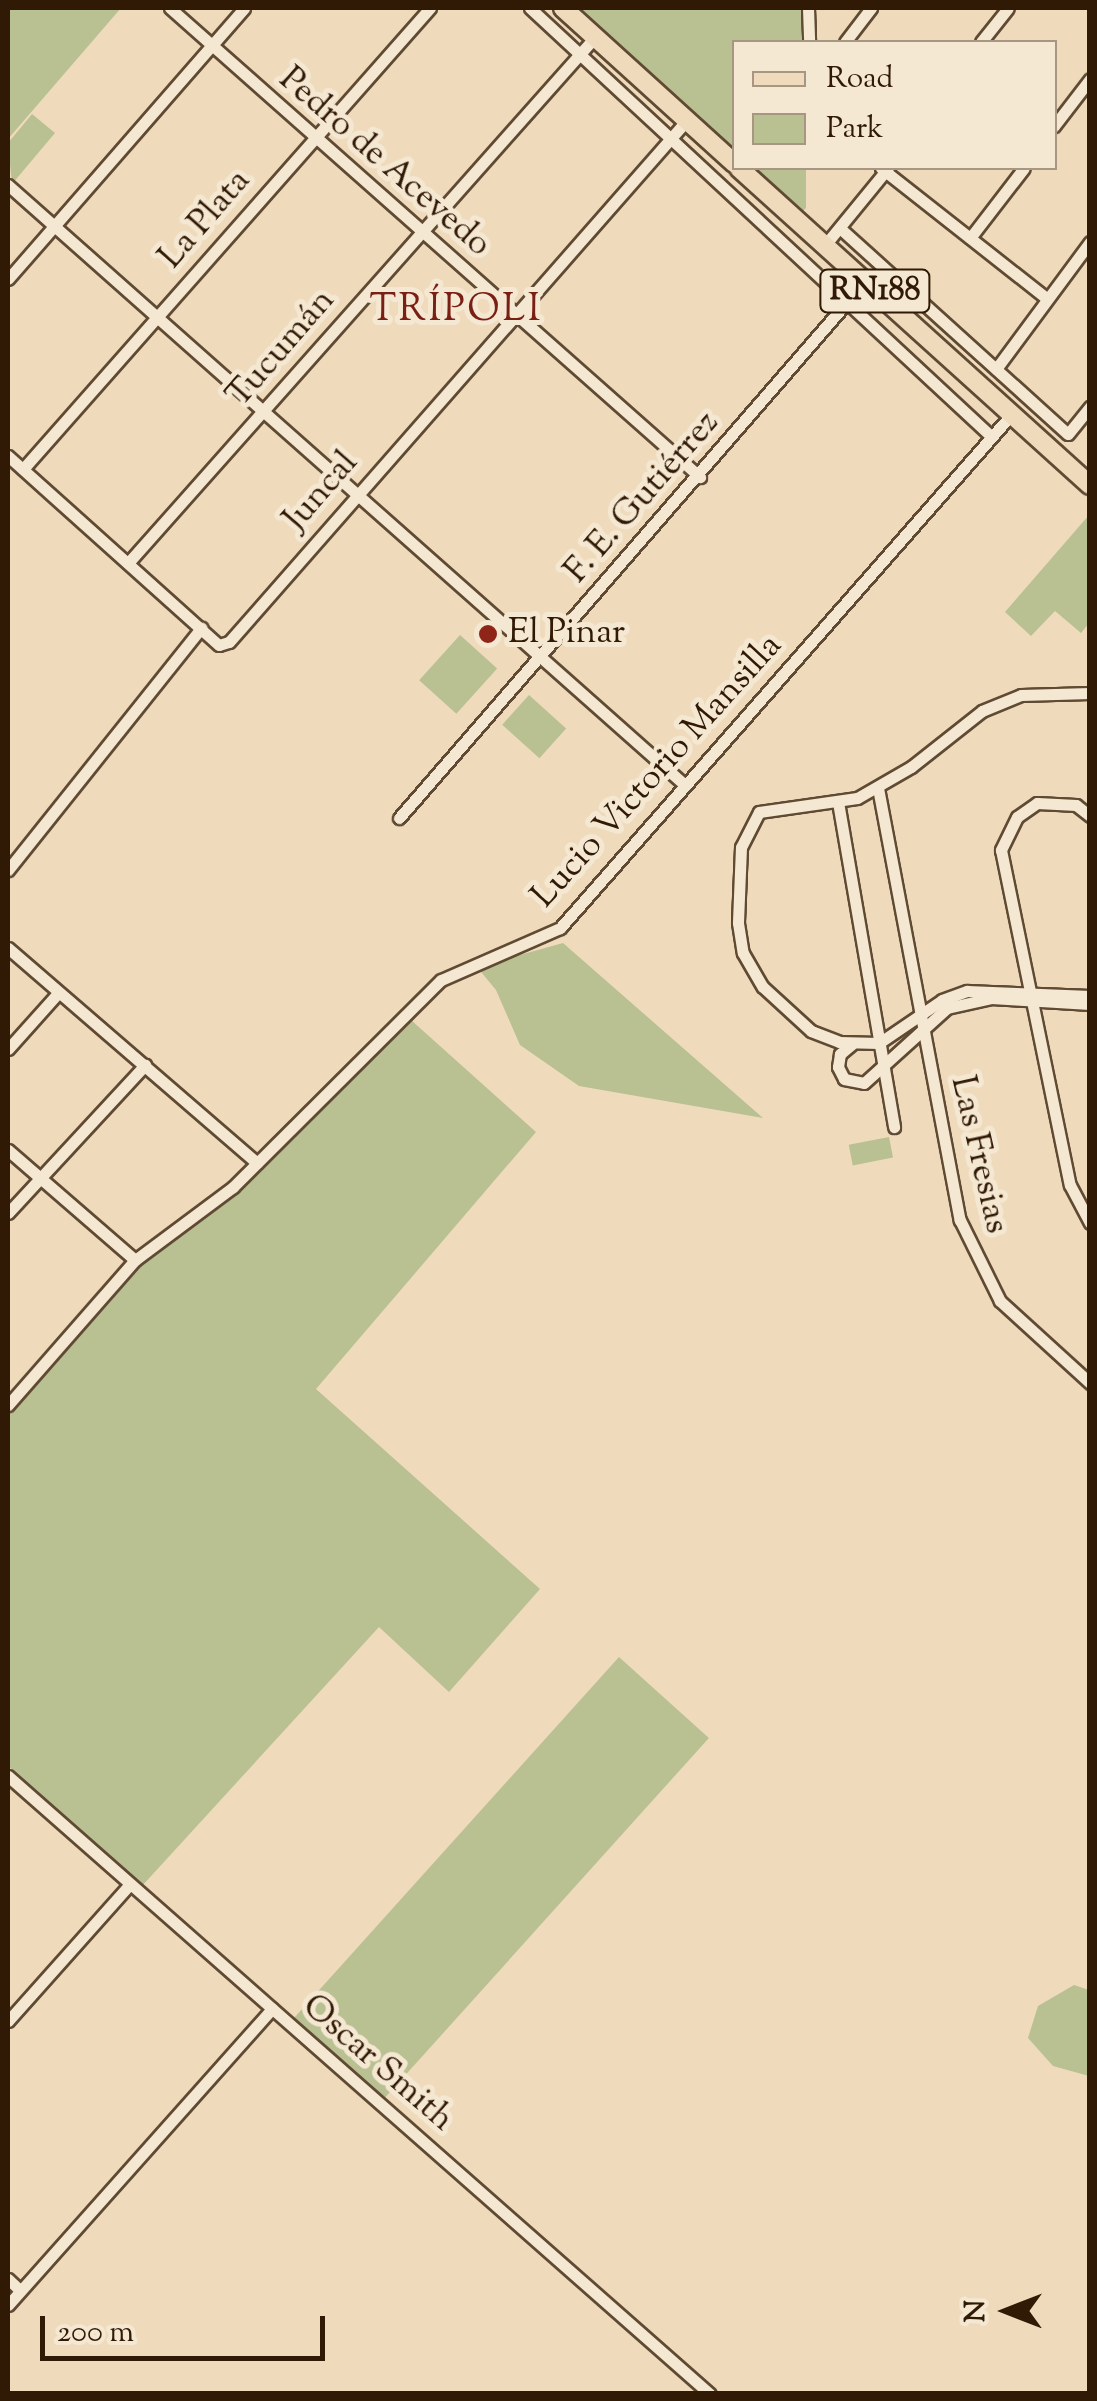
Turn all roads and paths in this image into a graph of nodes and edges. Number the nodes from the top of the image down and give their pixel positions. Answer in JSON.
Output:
{"nodes":[{"id":1,"x":170,"y":8,"type":"edge"},
{"id":2,"x":244,"y":8,"type":"edge"},
{"id":3,"x":430,"y":8,"type":"edge"},
{"id":4,"x":530,"y":8,"type":"edge"},
{"id":5,"x":563,"y":8,"type":"edge"},
{"id":6,"x":808,"y":8,"type":"edge"},
{"id":7,"x":871,"y":8,"type":"edge"},
{"id":8,"x":1005,"y":9,"type":"edge"},
{"id":9,"x":596,"y":37,"type":"junction"},
{"id":10,"x":809,"y":40,"type":"edge"},
{"id":11,"x":847,"y":40,"type":"edge"},
{"id":12,"x":982,"y":40,"type":"edge"},
{"id":13,"x":210,"y":47,"type":"junction"},
{"id":14,"x":581,"y":54,"type":"junction"},
{"id":15,"x":1089,"y":79,"type":"edge"},
{"id":16,"x":687,"y":120,"type":"junction"},
{"id":17,"x":1057,"y":122,"type":"edge"},
{"id":18,"x":314,"y":138,"type":"junction"},
{"id":19,"x":670,"y":138,"type":"junction"},
{"id":20,"x":732,"y":160,"type":"edge"},
{"id":21,"x":742,"y":170,"type":"edge"},
{"id":22,"x":884,"y":170,"type":"edge"},
{"id":23,"x":886,"y":170,"type":"edge"},
{"id":24,"x":1022,"y":170,"type":"edge"},
{"id":25,"x":8,"y":185,"type":"edge"},
{"id":26,"x":54,"y":226,"type":"junction"},
{"id":27,"x":842,"y":230,"type":"junction"},
{"id":28,"x":422,"y":232,"type":"junction"},
{"id":29,"x":970,"y":238,"type":"junction"},
{"id":30,"x":1090,"y":242,"type":"edge"},
{"id":31,"x":825,"y":245,"type":"junction"},
{"id":32,"x":8,"y":279,"type":"edge"},
{"id":33,"x":1046,"y":298,"type":"junction"},
{"id":34,"x":847,"y":302,"type":"junction"},
{"id":35,"x":515,"y":314,"type":"junction"},
{"id":36,"x":158,"y":317,"type":"junction"},
{"id":37,"x":996,"y":369,"type":"junction"},
{"id":38,"x":1090,"y":407,"type":"edge"},
{"id":39,"x":264,"y":411,"type":"junction"},
{"id":40,"x":1010,"y":415,"type":"junction"},
{"id":41,"x":992,"y":437,"type":"junction"},
{"id":42,"x":8,"y":456,"type":"edge"},
{"id":43,"x":24,"y":469,"type":"junction"},
{"id":44,"x":700,"y":477,"type":"junction"},
{"id":45,"x":1090,"y":485,"type":"edge"},
{"id":46,"x":358,"y":493,"type":"junction"},
{"id":47,"x":128,"y":563,"type":"junction"},
{"id":48,"x":201,"y":628,"type":"junction"},
{"id":49,"x":542,"y":656,"type":"junction"},
{"id":50,"x":1090,"y":693,"type":"edge"},
{"id":51,"x":685,"y":786,"type":"junction"},
{"id":52,"x":878,"y":788,"type":"junction"},
{"id":53,"x":838,"y":802,"type":"junction"},
{"id":54,"x":1090,"y":816,"type":"edge"},
{"id":55,"x":400,"y":818,"type":"dead end"},
{"id":56,"x":8,"y":870,"type":"edge"},
{"id":57,"x":8,"y":948,"type":"edge"},
{"id":58,"x":58,"y":994,"type":"junction"},
{"id":59,"x":1030,"y":996,"type":"junction"},
{"id":60,"x":1090,"y":996,"type":"edge"},
{"id":61,"x":1090,"y":1004,"type":"edge"},
{"id":62,"x":920,"y":1013,"type":"junction"},
{"id":63,"x":922,"y":1027,"type":"junction"},
{"id":64,"x":859,"y":1043,"type":"junction"},
{"id":65,"x":880,"y":1043,"type":"junction"},
{"id":66,"x":8,"y":1049,"type":"edge"},
{"id":67,"x":145,"y":1065,"type":"junction"},
{"id":68,"x":880,"y":1065,"type":"junction"},
{"id":69,"x":894,"y":1127,"type":"dead end"},
{"id":70,"x":8,"y":1150,"type":"edge"},
{"id":71,"x":257,"y":1164,"type":"junction"},
{"id":72,"x":40,"y":1177,"type":"junction"},
{"id":73,"x":8,"y":1213,"type":"edge"},
{"id":74,"x":1090,"y":1223,"type":"edge"},
{"id":75,"x":135,"y":1260,"type":"junction"},
{"id":76,"x":1090,"y":1383,"type":"edge"},
{"id":77,"x":8,"y":1405,"type":"edge"},
{"id":78,"x":8,"y":1776,"type":"edge"},
{"id":79,"x":130,"y":1884,"type":"junction"},
{"id":80,"x":272,"y":2009,"type":"junction"},
{"id":81,"x":8,"y":2021,"type":"edge"},
{"id":82,"x":8,"y":2279,"type":"edge"},
{"id":83,"x":20,"y":2290,"type":"junction"},
{"id":84,"x":8,"y":2305,"type":"edge"},
{"id":85,"x":710,"y":2394,"type":"edge"}],
"edges":[{"from":1,"to":13,"type":"street","name":"Pedro de Acevedo"},
{"from":2,"to":13,"type":"street"},
{"from":3,"to":18,"type":"street","name":"La Plata"},
{"from":4,"to":14,"type":"street"},
{"from":5,"to":9,"type":"main road","number":"RN188"},
{"from":6,"to":10,"type":"street"},
{"from":7,"to":11,"type":"street"},
{"from":8,"to":12,"type":"street"},
{"from":9,"to":14,"type":"street","name":"Tucumán"},
{"from":9,"to":16,"type":"main road","number":"RN188"},
{"from":13,"to":18,"type":"street","name":"Pedro de Acevedo"},
{"from":13,"to":26,"type":"street"},
{"from":14,"to":19,"type":"street"},
{"from":14,"to":28,"type":"street","name":"Tucumán"},
{"from":15,"to":17,"type":"street"},
{"from":16,"to":19,"type":"street","name":"Juncal"},
{"from":16,"to":20,"type":"main road","number":"RN188"},
{"from":18,"to":28,"type":"street","name":"Pedro de Acevedo"},
{"from":18,"to":36,"type":"street","name":"La Plata"},
{"from":19,"to":34,"type":"street"},
{"from":19,"to":35,"type":"street","name":"Juncal"},
{"from":21,"to":31,"type":"main road","number":"RN188"},
{"from":22,"to":27,"type":"street"},
{"from":23,"to":29,"type":"street"},
{"from":24,"to":29,"type":"street"},
{"from":25,"to":26,"type":"street"},
{"from":26,"to":32,"type":"street"},
{"from":26,"to":36,"type":"street"},
{"from":27,"to":31,"type":"street"},
{"from":27,"to":37,"type":"street"},
{"from":28,"to":35,"type":"street","name":"Pedro de Acevedo"},
{"from":28,"to":39,"type":"street","name":"Tucumán"},
{"from":29,"to":33,"type":"street"},
{"from":30,"to":33,"type":"street"},
{"from":31,"to":40,"type":"main road","number":"RN188"},
{"from":33,"to":37,"type":"street"},
{"from":34,"to":41,"type":"street"},
{"from":34,"to":44,"type":"street","name":"F. E. Gutiérrez"},
{"from":35,"to":44,"type":"street","name":"Pedro de Acevedo"},
{"from":35,"to":46,"type":"street","name":"Juncal"},
{"from":36,"to":39,"type":"street"},
{"from":36,"to":43,"type":"street","name":"La Plata"},
{"from":37,"to":38,"type":"street"},
{"from":39,"to":46,"type":"street"},
{"from":39,"to":47,"type":"street","name":"Tucumán"},
{"from":40,"to":41,"type":"street","name":"Lucio Victorio Mansilla"},
{"from":40,"to":45,"type":"main road","number":"RN188"},
{"from":41,"to":51,"type":"street","name":"Lucio Victorio Mansilla"},
{"from":42,"to":43,"type":"street"},
{"from":43,"to":47,"type":"street"},
{"from":44,"to":49,"type":"street","name":"F. E. Gutiérrez"},
{"from":46,"to":48,"type":"street","name":"Juncal"},
{"from":46,"to":49,"type":"street"},
{"from":47,"to":48,"type":"street"},
{"from":48,"to":56,"type":"street"},
{"from":49,"to":51,"type":"street"},
{"from":49,"to":55,"type":"street","name":"F. E. Gutiérrez"},
{"from":50,"to":52,"type":"street"},
{"from":51,"to":71,"type":"street","name":"Lucio Victorio Mansilla"},
{"from":52,"to":53,"type":"street"},
{"from":52,"to":62,"type":"street","name":"Las Fresias"},
{"from":53,"to":64,"type":"street"},
{"from":53,"to":65,"type":"street"},
{"from":54,"to":59,"type":"street"},
{"from":57,"to":58,"type":"street"},
{"from":58,"to":66,"type":"street"},
{"from":58,"to":67,"type":"street"},
{"from":59,"to":60,"type":"street"},
{"from":59,"to":61,"type":"street"},
{"from":59,"to":62,"type":"street"},
{"from":59,"to":63,"type":"street"},
{"from":59,"to":74,"type":"street"},
{"from":62,"to":63,"type":"street","name":"Las Fresias"},
{"from":62,"to":65,"type":"street"},
{"from":63,"to":68,"type":"street"},
{"from":63,"to":76,"type":"street","name":"Las Fresias"},
{"from":64,"to":65,"type":"street"},
{"from":64,"to":68,"type":"street"},
{"from":64,"to":68,"type":"street"},
{"from":65,"to":68,"type":"street"},
{"from":67,"to":71,"type":"street"},
{"from":67,"to":72,"type":"street"},
{"from":68,"to":69,"type":"street"},
{"from":70,"to":72,"type":"street"},
{"from":71,"to":75,"type":"street","name":"Lucio Victorio Mansilla"},
{"from":72,"to":73,"type":"street"},
{"from":72,"to":75,"type":"street"},
{"from":75,"to":77,"type":"street","name":"Lucio Victorio Mansilla"},
{"from":78,"to":79,"type":"street","name":"Oscar Smith"},
{"from":79,"to":80,"type":"street","name":"Oscar Smith"},
{"from":79,"to":81,"type":"street"},
{"from":80,"to":83,"type":"street"},
{"from":80,"to":85,"type":"street","name":"Oscar Smith"},
{"from":82,"to":83,"type":"street"},
{"from":83,"to":84,"type":"street"}]}
